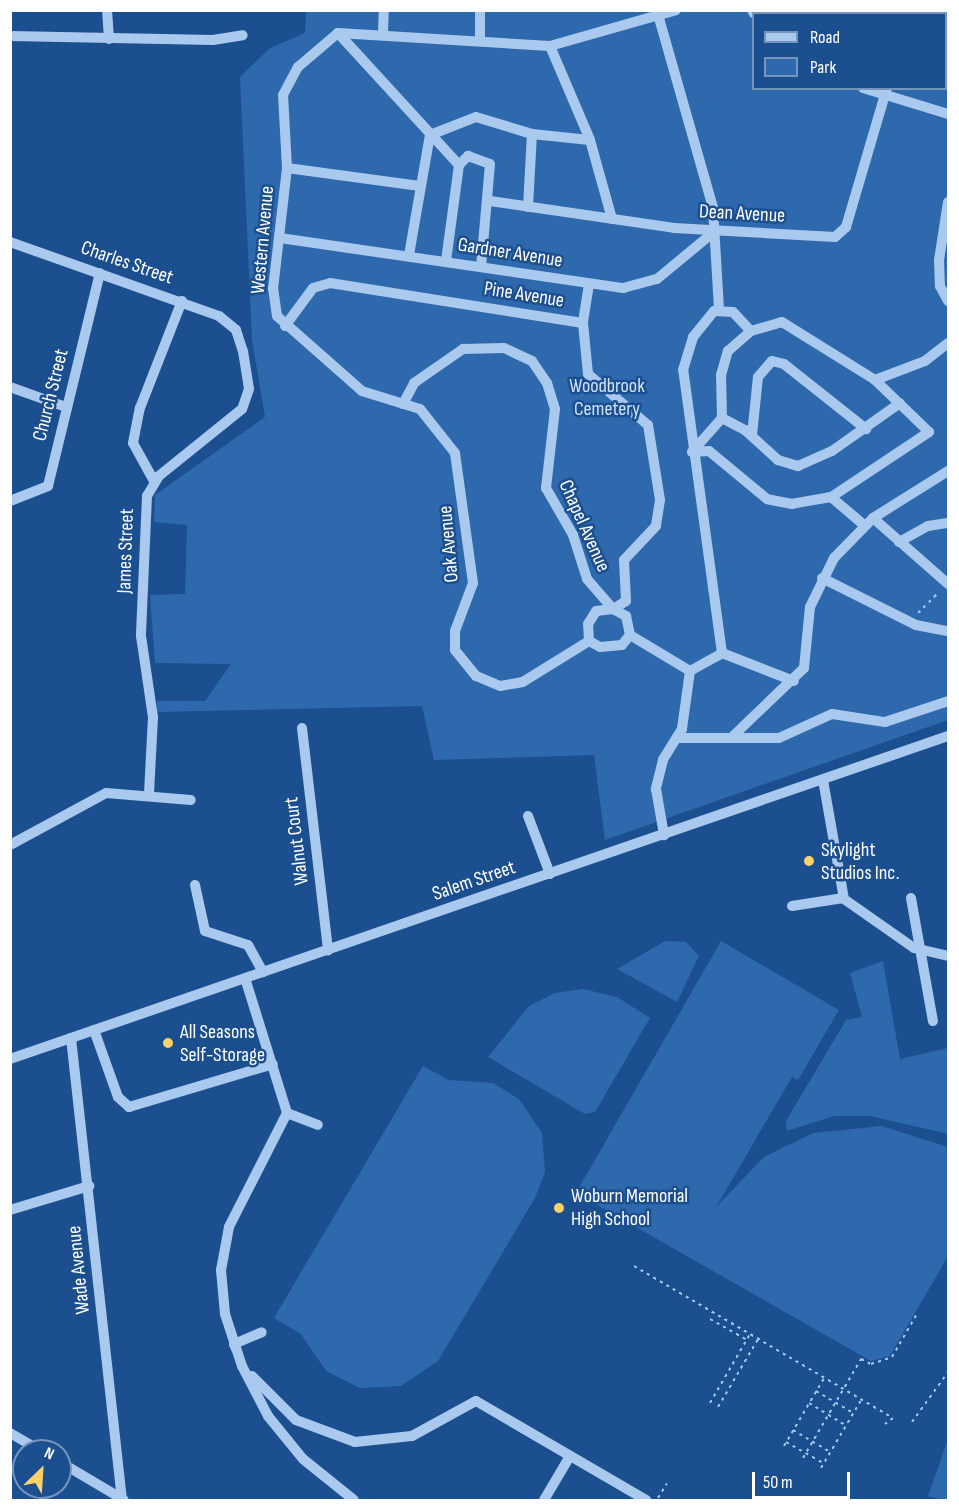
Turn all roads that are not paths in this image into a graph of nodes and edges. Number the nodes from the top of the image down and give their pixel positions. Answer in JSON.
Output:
{"nodes":[{"id":1,"x":107,"y":10,"type":"edge"},
{"id":2,"x":384,"y":10,"type":"edge"},
{"id":3,"x":480,"y":10,"type":"edge"},
{"id":4,"x":675,"y":10,"type":"edge"},
{"id":5,"x":658,"y":13,"type":"edge"},
{"id":6,"x":338,"y":33,"type":"junction"},
{"id":7,"x":383,"y":33,"type":"junction"},
{"id":8,"x":243,"y":35,"type":"dead end"},
{"id":9,"x":10,"y":36,"type":"edge"},
{"id":10,"x":109,"y":39,"type":"junction"},
{"id":11,"x":480,"y":41,"type":"junction"},
{"id":12,"x":550,"y":46,"type":"junction"},
{"id":13,"x":886,"y":92,"type":"edge"},
{"id":14,"x":948,"y":114,"type":"edge"},
{"id":15,"x":532,"y":134,"type":"junction"},
{"id":16,"x":430,"y":135,"type":"junction"},
{"id":17,"x":590,"y":140,"type":"junction"},
{"id":18,"x":460,"y":163,"type":"junction"},
{"id":19,"x":287,"y":168,"type":"junction"},
{"id":20,"x":420,"y":186,"type":"junction"},
{"id":21,"x":490,"y":201,"type":"junction"},
{"id":22,"x":948,"y":202,"type":"edge"},
{"id":23,"x":528,"y":207,"type":"junction"},
{"id":24,"x":612,"y":219,"type":"junction"},
{"id":25,"x":715,"y":231,"type":"junction"},
{"id":26,"x":280,"y":238,"type":"junction"},
{"id":27,"x":10,"y":242,"type":"edge"},
{"id":28,"x":409,"y":255,"type":"junction"},
{"id":29,"x":446,"y":261,"type":"junction"},
{"id":30,"x":481,"y":266,"type":"junction"},
{"id":31,"x":100,"y":273,"type":"junction"},
{"id":32,"x":589,"y":284,"type":"junction"},
{"id":33,"x":182,"y":301,"type":"junction"},
{"id":34,"x":948,"y":301,"type":"edge"},
{"id":35,"x":719,"y":309,"type":"junction"},
{"id":36,"x":583,"y":322,"type":"junction"},
{"id":37,"x":285,"y":326,"type":"junction"},
{"id":38,"x":751,"y":331,"type":"junction"},
{"id":39,"x":948,"y":343,"type":"edge"},
{"id":40,"x":875,"y":380,"type":"junction"},
{"id":41,"x":10,"y":387,"type":"edge"},
{"id":42,"x":900,"y":403,"type":"junction"},
{"id":43,"x":403,"y":404,"type":"junction"},
{"id":44,"x":66,"y":407,"type":"junction"},
{"id":45,"x":722,"y":418,"type":"junction"},
{"id":46,"x":867,"y":429,"type":"junction"},
{"id":47,"x":752,"y":435,"type":"junction"},
{"id":48,"x":692,"y":452,"type":"junction"},
{"id":49,"x":948,"y":471,"type":"edge"},
{"id":50,"x":154,"y":481,"type":"junction"},
{"id":51,"x":831,"y":497,"type":"junction"},
{"id":52,"x":10,"y":501,"type":"edge"},
{"id":53,"x":868,"y":521,"type":"junction"},
{"id":54,"x":948,"y":524,"type":"edge"},
{"id":55,"x":899,"y":542,"type":"junction"},
{"id":56,"x":822,"y":578,"type":"junction"},
{"id":57,"x":948,"y":584,"type":"edge"},
{"id":58,"x":614,"y":609,"type":"junction"},
{"id":59,"x":948,"y":631,"type":"edge"},
{"id":60,"x":630,"y":635,"type":"junction"},
{"id":61,"x":589,"y":641,"type":"junction"},
{"id":62,"x":722,"y":653,"type":"junction"},
{"id":63,"x":690,"y":671,"type":"junction"},
{"id":64,"x":794,"y":681,"type":"junction"},
{"id":65,"x":948,"y":701,"type":"edge"},
{"id":66,"x":302,"y":728,"type":"dead end"},
{"id":67,"x":948,"y":736,"type":"edge"},
{"id":68,"x":678,"y":738,"type":"junction"},
{"id":69,"x":731,"y":738,"type":"junction"},
{"id":70,"x":823,"y":780,"type":"junction"},
{"id":71,"x":149,"y":793,"type":"junction"},
{"id":72,"x":190,"y":800,"type":"dead end"},
{"id":73,"x":528,"y":816,"type":"dead end"},
{"id":74,"x":664,"y":835,"type":"junction"},
{"id":75,"x":10,"y":845,"type":"edge"},
{"id":76,"x":550,"y":874,"type":"junction"},
{"id":77,"x":195,"y":885,"type":"dead end"},
{"id":78,"x":843,"y":898,"type":"junction"},
{"id":79,"x":911,"y":898,"type":"dead end"},
{"id":80,"x":792,"y":906,"type":"dead end"},
{"id":81,"x":328,"y":950,"type":"junction"},
{"id":82,"x":920,"y":950,"type":"junction"},
{"id":83,"x":948,"y":956,"type":"edge"},
{"id":84,"x":263,"y":972,"type":"junction"},
{"id":85,"x":245,"y":978,"type":"junction"},
{"id":86,"x":933,"y":1021,"type":"dead end"},
{"id":87,"x":94,"y":1030,"type":"junction"},
{"id":88,"x":71,"y":1038,"type":"junction"},
{"id":89,"x":10,"y":1059,"type":"edge"},
{"id":90,"x":273,"y":1064,"type":"junction"},
{"id":91,"x":287,"y":1113,"type":"junction"},
{"id":92,"x":318,"y":1125,"type":"dead end"},
{"id":93,"x":89,"y":1186,"type":"junction"},
{"id":94,"x":10,"y":1210,"type":"edge"},
{"id":95,"x":262,"y":1332,"type":"dead end"},
{"id":96,"x":234,"y":1344,"type":"junction"},
{"id":97,"x":570,"y":1456,"type":"junction"},
{"id":98,"x":72,"y":1469,"type":"edge"},
{"id":99,"x":627,"y":1495,"type":"edge"},
{"id":100,"x":124,"y":1499,"type":"edge"},
{"id":101,"x":354,"y":1500,"type":"edge"},
{"id":102,"x":544,"y":1500,"type":"edge"},
{"id":103,"x":643,"y":1500,"type":"edge"}],
"edges":[{"from":1,"to":10,"type":"street"},
{"from":2,"to":7,"type":"street"},
{"from":3,"to":11,"type":"street"},
{"from":4,"to":5,"type":"street"},
{"from":5,"to":12,"type":"street"},
{"from":5,"to":25,"type":"street"},
{"from":6,"to":7,"type":"street"},
{"from":6,"to":16,"type":"street"},
{"from":6,"to":19,"type":"street","name":"Western Avenue"},
{"from":7,"to":11,"type":"street"},
{"from":8,"to":10,"type":"street"},
{"from":9,"to":10,"type":"street"},
{"from":11,"to":12,"type":"street"},
{"from":12,"to":17,"type":"street"},
{"from":13,"to":14,"type":"street"},
{"from":13,"to":25,"type":"street","name":"Dean Avenue"},
{"from":15,"to":16,"type":"street"},
{"from":15,"to":17,"type":"street"},
{"from":15,"to":23,"type":"street"},
{"from":16,"to":18,"type":"street"},
{"from":16,"to":20,"type":"street"},
{"from":17,"to":24,"type":"street"},
{"from":18,"to":21,"type":"street"},
{"from":18,"to":29,"type":"street"},
{"from":19,"to":20,"type":"street"},
{"from":19,"to":26,"type":"street","name":"Western Avenue"},
{"from":20,"to":28,"type":"street"},
{"from":21,"to":23,"type":"street","name":"Dean Avenue"},
{"from":21,"to":30,"type":"street"},
{"from":22,"to":34,"type":"street"},
{"from":23,"to":24,"type":"street","name":"Dean Avenue"},
{"from":24,"to":25,"type":"street","name":"Dean Avenue"},
{"from":25,"to":32,"type":"street","name":"Gardner Avenue"},
{"from":25,"to":35,"type":"street"},
{"from":26,"to":28,"type":"street","name":"Gardner Avenue"},
{"from":26,"to":37,"type":"street","name":"Western Avenue"},
{"from":27,"to":31,"type":"street","name":"Charles Street"},
{"from":28,"to":29,"type":"street","name":"Gardner Avenue"},
{"from":29,"to":30,"type":"street","name":"Gardner Avenue"},
{"from":30,"to":32,"type":"street","name":"Gardner Avenue"},
{"from":31,"to":33,"type":"street","name":"Charles Street"},
{"from":31,"to":44,"type":"street","name":"Church Street"},
{"from":32,"to":36,"type":"street"},
{"from":33,"to":50,"type":"street"},
{"from":33,"to":50,"type":"street","name":"Charles Street"},
{"from":35,"to":38,"type":"street"},
{"from":35,"to":48,"type":"street"},
{"from":36,"to":37,"type":"street","name":"Pine Avenue"},
{"from":36,"to":58,"type":"street","name":"Pine Avenue"},
{"from":37,"to":43,"type":"street","name":"Western Avenue"},
{"from":38,"to":40,"type":"street"},
{"from":38,"to":45,"type":"street"},
{"from":39,"to":40,"type":"street"},
{"from":40,"to":42,"type":"street"},
{"from":41,"to":44,"type":"street"},
{"from":42,"to":46,"type":"street"},
{"from":42,"to":51,"type":"street"},
{"from":43,"to":58,"type":"street","name":"Chapel Avenue"},
{"from":43,"to":61,"type":"street","name":"Oak Avenue"},
{"from":44,"to":52,"type":"street","name":"Church Street"},
{"from":45,"to":47,"type":"street"},
{"from":45,"to":48,"type":"street"},
{"from":46,"to":47,"type":"street"},
{"from":46,"to":47,"type":"street"},
{"from":48,"to":51,"type":"street"},
{"from":48,"to":62,"type":"street"},
{"from":49,"to":53,"type":"street"},
{"from":50,"to":71,"type":"street","name":"James Street"},
{"from":51,"to":53,"type":"street"},
{"from":53,"to":55,"type":"street"},
{"from":53,"to":56,"type":"street"},
{"from":54,"to":55,"type":"street"},
{"from":55,"to":57,"type":"street"},
{"from":56,"to":59,"type":"street"},
{"from":56,"to":64,"type":"street"},
{"from":58,"to":60,"type":"street"},
{"from":58,"to":61,"type":"street"},
{"from":60,"to":61,"type":"street"},
{"from":60,"to":63,"type":"street"},
{"from":62,"to":63,"type":"street"},
{"from":62,"to":64,"type":"street"},
{"from":63,"to":68,"type":"street"},
{"from":64,"to":69,"type":"street"},
{"from":65,"to":69,"type":"street"},
{"from":66,"to":81,"type":"street","name":"Walnut Court"},
{"from":67,"to":70,"type":"street","name":"Salem Street"},
{"from":68,"to":69,"type":"street"},
{"from":68,"to":74,"type":"street"},
{"from":70,"to":74,"type":"street","name":"Salem Street"},
{"from":70,"to":78,"type":"street"},
{"from":71,"to":72,"type":"street"},
{"from":71,"to":75,"type":"street"},
{"from":73,"to":76,"type":"street"},
{"from":74,"to":76,"type":"street","name":"Salem Street"},
{"from":76,"to":81,"type":"street","name":"Salem Street"},
{"from":77,"to":84,"type":"street"},
{"from":78,"to":80,"type":"street"},
{"from":78,"to":82,"type":"street"},
{"from":79,"to":82,"type":"street"},
{"from":81,"to":84,"type":"street","name":"Salem Street"},
{"from":82,"to":83,"type":"street"},
{"from":82,"to":86,"type":"street"},
{"from":84,"to":85,"type":"street","name":"Salem Street"},
{"from":85,"to":87,"type":"street","name":"Salem Street"},
{"from":85,"to":90,"type":"street"},
{"from":87,"to":88,"type":"street","name":"Salem Street"},
{"from":87,"to":90,"type":"street"},
{"from":88,"to":89,"type":"street","name":"Salem Street"},
{"from":88,"to":93,"type":"street","name":"Wade Avenue"},
{"from":90,"to":91,"type":"street"},
{"from":91,"to":92,"type":"street"},
{"from":91,"to":96,"type":"street"},
{"from":93,"to":94,"type":"street"},
{"from":93,"to":100,"type":"street","name":"Wade Avenue"},
{"from":95,"to":96,"type":"street"},
{"from":96,"to":97,"type":"street"},
{"from":96,"to":101,"type":"street"},
{"from":97,"to":99,"type":"street"},
{"from":97,"to":102,"type":"street"},
{"from":98,"to":100,"type":"street"},
{"from":99,"to":103,"type":"street"}]}
